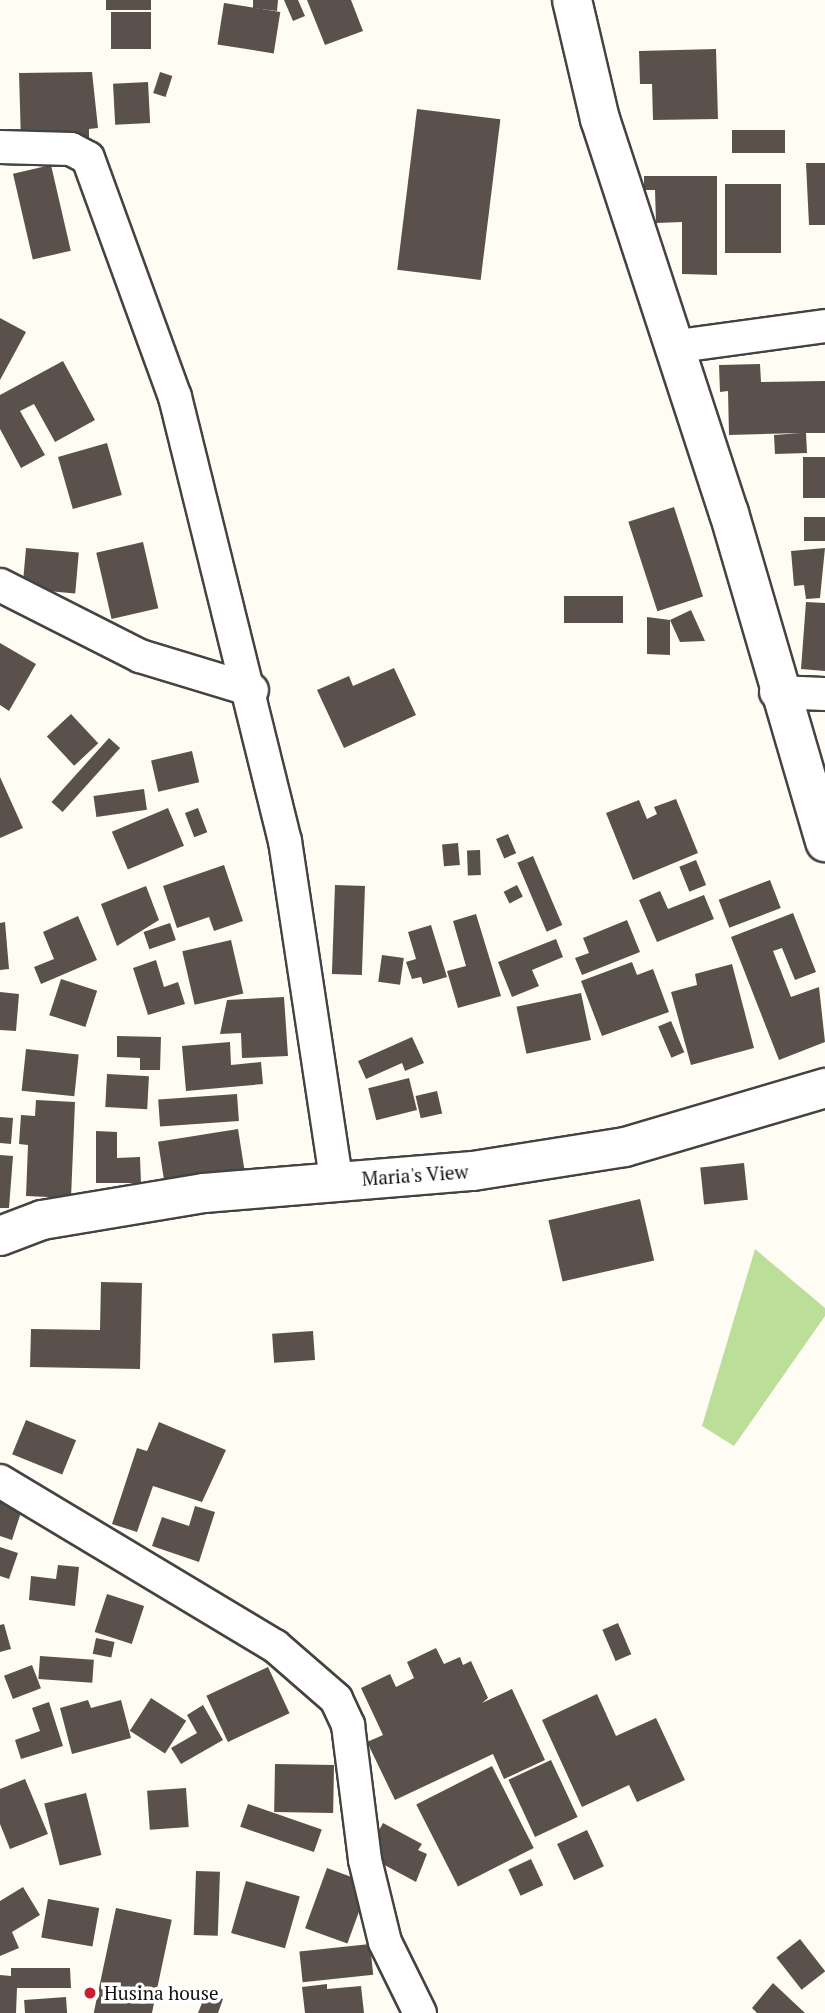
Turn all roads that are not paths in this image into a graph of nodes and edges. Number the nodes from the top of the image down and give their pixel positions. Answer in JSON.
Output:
{"nodes":[{"id":1,"x":572,"y":0,"type":"edge"},
{"id":2,"x":0,"y":147,"type":"edge"},
{"id":3,"x":825,"y":326,"type":"edge"},
{"id":4,"x":672,"y":346,"type":"junction"},
{"id":5,"x":0,"y":585,"type":"edge"},
{"id":6,"x":252,"y":690,"type":"junction"},
{"id":7,"x":776,"y":692,"type":"junction"},
{"id":8,"x":825,"y":694,"type":"edge"},
{"id":9,"x":825,"y":842,"type":"edge"},
{"id":10,"x":825,"y":1087,"type":"edge"},
{"id":11,"x":336,"y":1180,"type":"junction"},
{"id":12,"x":0,"y":1236,"type":"edge"},
{"id":13,"x":0,"y":1480,"type":"edge"},
{"id":14,"x":420,"y":2013,"type":"edge"}],
"edges":[{"from":1,"to":4,"type":"street"},
{"from":2,"to":6,"type":"street"},
{"from":3,"to":4,"type":"street"},
{"from":4,"to":7,"type":"street"},
{"from":5,"to":6,"type":"street"},
{"from":6,"to":11,"type":"street"},
{"from":7,"to":8,"type":"street"},
{"from":7,"to":9,"type":"street"},
{"from":10,"to":11,"type":"street","name":"Maria's View"},
{"from":11,"to":12,"type":"street","name":"Maria's View"},
{"from":13,"to":14,"type":"street"}]}
